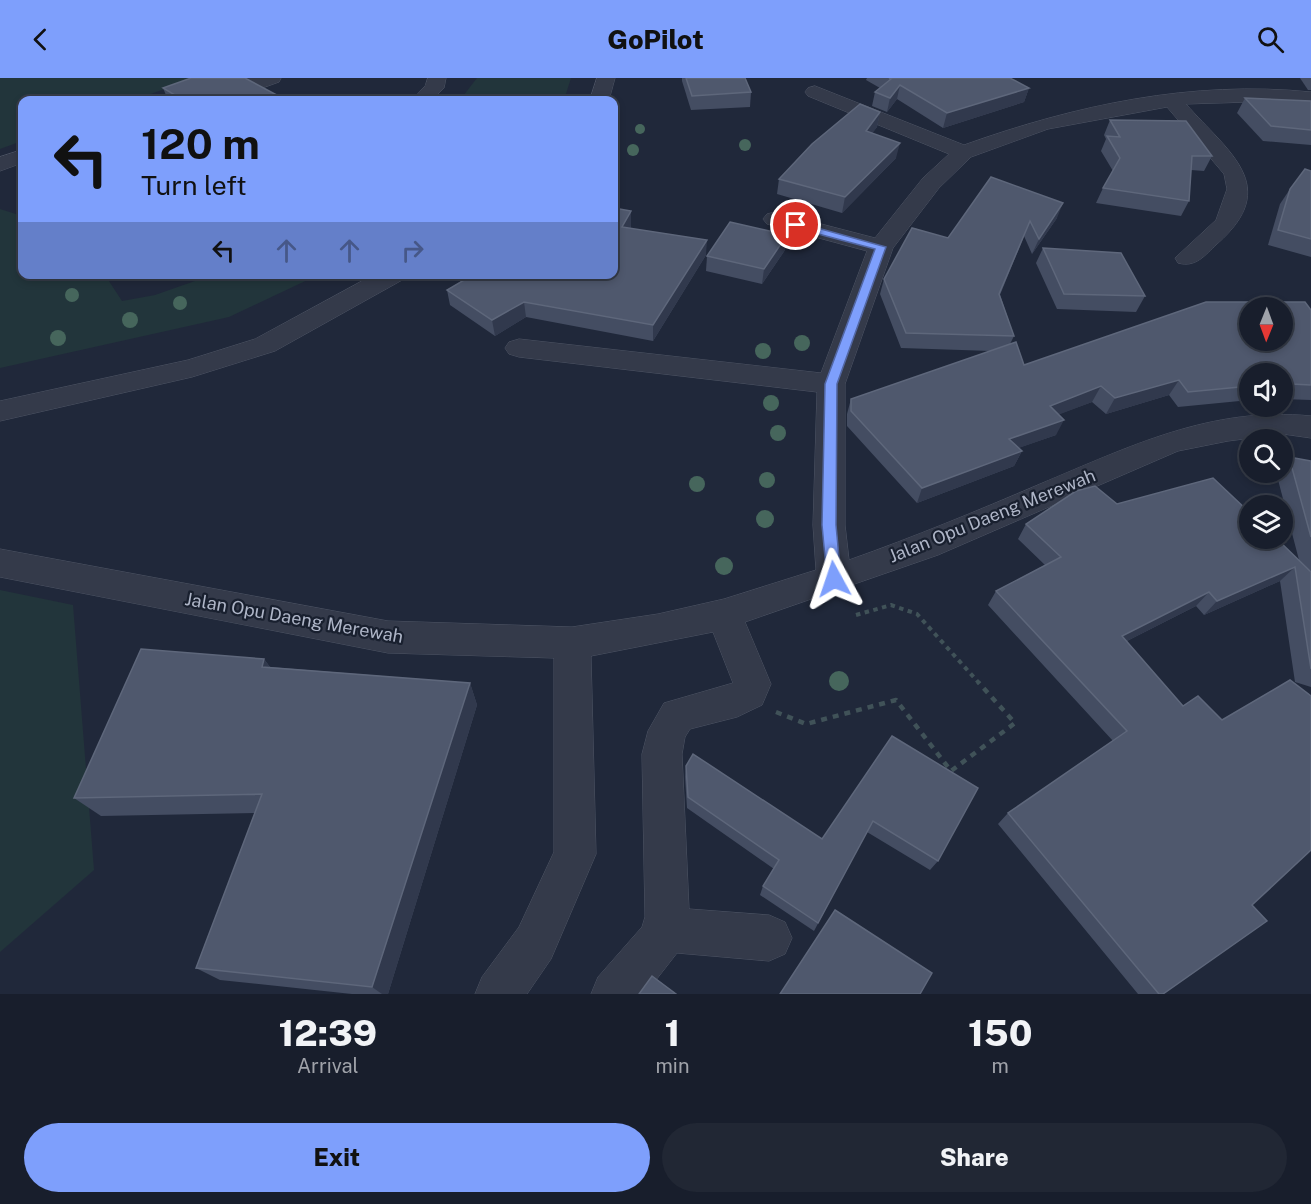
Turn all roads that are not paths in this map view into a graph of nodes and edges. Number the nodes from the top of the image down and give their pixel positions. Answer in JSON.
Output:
{"nodes":[{"id":1,"x":437,"y":78,"type":"edge"},
{"id":2,"x":606,"y":78,"type":"edge"},
{"id":3,"x":271,"y":86,"type":"edge"},
{"id":4,"x":1277,"y":86,"type":"edge"},
{"id":5,"x":871,"y":90,"type":"dead end"},
{"id":6,"x":815,"y":92,"type":"dead end"},
{"id":7,"x":182,"y":96,"type":"edge"},
{"id":8,"x":425,"y":96,"type":"edge"},
{"id":9,"x":601,"y":96,"type":"edge"},
{"id":10,"x":1311,"y":98,"type":"edge"},
{"id":11,"x":1171,"y":99,"type":"junction"},
{"id":12,"x":851,"y":105,"type":"junction"},
{"id":13,"x":963,"y":152,"type":"junction"},
{"id":14,"x":18,"y":158,"type":"edge"},
{"id":15,"x":0,"y":165,"type":"edge"},
{"id":16,"x":775,"y":219,"type":"dead end"},
{"id":17,"x":881,"y":247,"type":"junction"},
{"id":18,"x":1187,"y":258,"type":"dead end"},
{"id":19,"x":386,"y":279,"type":"edge"},
{"id":20,"x":519,"y":348,"type":"dead end"},
{"id":21,"x":831,"y":384,"type":"junction"},
{"id":22,"x":0,"y":411,"type":"edge"},
{"id":23,"x":1311,"y":427,"type":"edge"},
{"id":24,"x":0,"y":563,"type":"edge"},
{"id":25,"x":834,"y":579,"type":"junction"},
{"id":26,"x":724,"y":614,"type":"junction"},
{"id":27,"x":572,"y":643,"type":"junction"},
{"id":28,"x":664,"y":929,"type":"junction"},
{"id":29,"x":769,"y":938,"type":"dead end"},
{"id":30,"x":499,"y":994,"type":"edge"},
{"id":31,"x":615,"y":994,"type":"edge"}],
"edges":[{"from":1,"to":8,"type":"street"},
{"from":2,"to":9,"type":"street"},
{"from":3,"to":7,"type":"street"},
{"from":4,"to":10,"type":"street"},
{"from":4,"to":11,"type":"street"},
{"from":5,"to":12,"type":"street"},
{"from":6,"to":12,"type":"street"},
{"from":11,"to":13,"type":"street"},
{"from":11,"to":18,"type":"street"},
{"from":12,"to":13,"type":"street"},
{"from":13,"to":17,"type":"street"},
{"from":14,"to":15,"type":"street"},
{"from":16,"to":17,"type":"street"},
{"from":17,"to":21,"type":"street"},
{"from":19,"to":22,"type":"street"},
{"from":20,"to":21,"type":"street"},
{"from":21,"to":25,"type":"street"},
{"from":23,"to":25,"type":"street","name":"Jalan Opu Daeng Merewah"},
{"from":24,"to":27,"type":"street","name":"Jalan Opu Daeng Merewah"},
{"from":25,"to":26,"type":"street","name":"Jalan Opu Daeng Merewah"},
{"from":26,"to":27,"type":"street","name":"Jalan Opu Daeng Merewah"},
{"from":26,"to":28,"type":"street"},
{"from":27,"to":30,"type":"street"},
{"from":28,"to":29,"type":"street"},
{"from":28,"to":31,"type":"street"}]}
